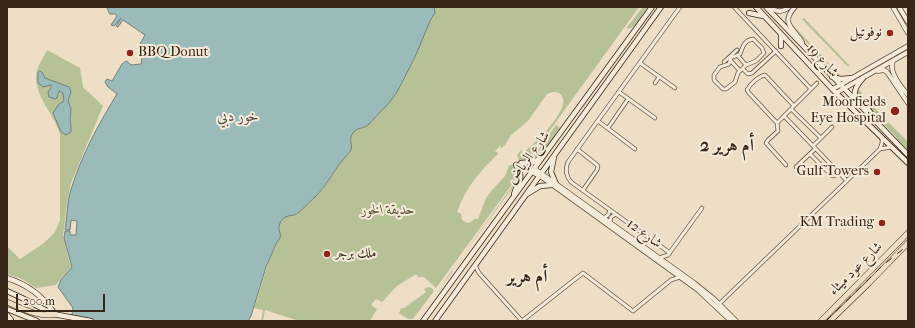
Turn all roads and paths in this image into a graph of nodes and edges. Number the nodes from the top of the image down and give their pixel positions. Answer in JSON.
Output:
{"nodes":[{"id":1,"x":652,"y":7,"type":"edge"},
{"id":2,"x":661,"y":7,"type":"edge"},
{"id":3,"x":680,"y":7,"type":"edge"},
{"id":4,"x":734,"y":7,"type":"edge"},
{"id":5,"x":756,"y":7,"type":"edge"},
{"id":6,"x":766,"y":7,"type":"edge"},
{"id":7,"x":769,"y":7,"type":"edge"},
{"id":8,"x":789,"y":7,"type":"edge"},
{"id":9,"x":795,"y":7,"type":"edge"},
{"id":10,"x":893,"y":7,"type":"edge"},
{"id":11,"x":899,"y":7,"type":"edge"},
{"id":12,"x":749,"y":13,"type":"dead end"},
{"id":13,"x":764,"y":16,"type":"junction"},
{"id":14,"x":908,"y":22,"type":"edge"},
{"id":15,"x":908,"y":33,"type":"edge"},
{"id":16,"x":781,"y":34,"type":"junction"},
{"id":17,"x":802,"y":44,"type":"junction"},
{"id":18,"x":781,"y":46,"type":"dead end"},
{"id":19,"x":908,"y":46,"type":"edge"},
{"id":20,"x":737,"y":50,"type":"dead end"},
{"id":21,"x":776,"y":51,"type":"junction"},
{"id":22,"x":908,"y":52,"type":"edge"},
{"id":23,"x":737,"y":55,"type":"junction"},
{"id":24,"x":732,"y":56,"type":"junction"},
{"id":25,"x":894,"y":59,"type":"junction"},
{"id":26,"x":731,"y":61,"type":"junction"},
{"id":27,"x":724,"y":62,"type":"dead end"},
{"id":28,"x":640,"y":64,"type":"junction"},
{"id":29,"x":746,"y":65,"type":"junction"},
{"id":30,"x":742,"y":70,"type":"junction"},
{"id":31,"x":875,"y":71,"type":"junction"},
{"id":32,"x":659,"y":77,"type":"junction"},
{"id":33,"x":831,"y":77,"type":"junction"},
{"id":34,"x":852,"y":78,"type":"junction"},
{"id":35,"x":863,"y":78,"type":"junction"},
{"id":36,"x":655,"y":83,"type":"dead end"},
{"id":37,"x":818,"y":83,"type":"dead end"},
{"id":38,"x":841,"y":87,"type":"junction"},
{"id":39,"x":675,"y":88,"type":"dead end"},
{"id":40,"x":811,"y":89,"type":"junction"},
{"id":41,"x":834,"y":91,"type":"junction"},
{"id":42,"x":619,"y":92,"type":"junction"},
{"id":43,"x":908,"y":95,"type":"edge"},
{"id":44,"x":628,"y":99,"type":"junction"},
{"id":45,"x":907,"y":100,"type":"edge"},
{"id":46,"x":793,"y":108,"type":"junction"},
{"id":47,"x":784,"y":116,"type":"junction"},
{"id":48,"x":655,"y":118,"type":"dead end"},
{"id":49,"x":873,"y":120,"type":"junction"},
{"id":50,"x":598,"y":121,"type":"junction"},
{"id":51,"x":777,"y":122,"type":"junction"},
{"id":52,"x":832,"y":127,"type":"dead end"},
{"id":53,"x":608,"y":128,"type":"junction"},
{"id":54,"x":821,"y":138,"type":"junction"},
{"id":55,"x":882,"y":138,"type":"junction"},
{"id":56,"x":814,"y":147,"type":"junction"},
{"id":57,"x":891,"y":147,"type":"junction"},
{"id":58,"x":577,"y":149,"type":"junction"},
{"id":59,"x":635,"y":149,"type":"dead end"},
{"id":60,"x":880,"y":149,"type":"junction"},
{"id":61,"x":546,"y":153,"type":"junction"},
{"id":62,"x":556,"y":153,"type":"junction"},
{"id":63,"x":810,"y":154,"type":"junction"},
{"id":64,"x":908,"y":155,"type":"edge"},
{"id":65,"x":908,"y":163,"type":"edge"},
{"id":66,"x":786,"y":165,"type":"dead end"},
{"id":67,"x":796,"y":167,"type":"dead end"},
{"id":68,"x":534,"y":171,"type":"junction"},
{"id":69,"x":838,"y":172,"type":"junction"},
{"id":70,"x":540,"y":175,"type":"junction"},
{"id":71,"x":847,"y":181,"type":"junction"},
{"id":72,"x":554,"y":184,"type":"junction"},
{"id":73,"x":583,"y":190,"type":"junction"},
{"id":74,"x":514,"y":198,"type":"junction"},
{"id":75,"x":523,"y":198,"type":"junction"},
{"id":76,"x":702,"y":208,"type":"dead end"},
{"id":77,"x":610,"y":210,"type":"junction"},
{"id":78,"x":616,"y":214,"type":"junction"},
{"id":79,"x":604,"y":218,"type":"junction"},
{"id":80,"x":610,"y":222,"type":"junction"},
{"id":81,"x":908,"y":233,"type":"edge"},
{"id":82,"x":908,"y":243,"type":"edge"},
{"id":83,"x":669,"y":254,"type":"junction"},
{"id":84,"x":659,"y":258,"type":"junction"},
{"id":85,"x":663,"y":263,"type":"junction"},
{"id":86,"x":668,"y":264,"type":"junction"},
{"id":87,"x":475,"y":265,"type":"junction"},
{"id":88,"x":470,"y":272,"type":"junction"},
{"id":89,"x":672,"y":272,"type":"junction"},
{"id":90,"x":479,"y":273,"type":"junction"},
{"id":91,"x":680,"y":277,"type":"junction"},
{"id":92,"x":7,"y":278,"type":"edge"},
{"id":93,"x":671,"y":280,"type":"junction"},
{"id":94,"x":7,"y":291,"type":"edge"},
{"id":95,"x":7,"y":302,"type":"edge"},
{"id":96,"x":718,"y":305,"type":"junction"},
{"id":97,"x":7,"y":309,"type":"edge"},
{"id":98,"x":7,"y":315,"type":"edge"},
{"id":99,"x":58,"y":317,"type":"edge"},
{"id":100,"x":11,"y":320,"type":"dead end"},
{"id":101,"x":37,"y":321,"type":"edge"},
{"id":102,"x":91,"y":321,"type":"edge"},
{"id":103,"x":423,"y":321,"type":"edge"},
{"id":104,"x":435,"y":321,"type":"edge"},
{"id":105,"x":522,"y":321,"type":"edge"},
{"id":106,"x":731,"y":321,"type":"edge"},
{"id":107,"x":736,"y":321,"type":"edge"},
{"id":108,"x":821,"y":321,"type":"edge"},
{"id":109,"x":830,"y":321,"type":"edge"}],
"edges":[{"from":1,"to":61,"type":"main road","name":"شارع الرياض"},
{"from":2,"to":62,"type":"main road","name":"شارع الرياض"},
{"from":3,"to":28,"type":"street"},
{"from":4,"to":21,"type":"street"},
{"from":5,"to":13,"type":"main road","name":"شارع 19"},
{"from":6,"to":17,"type":"main road","name":"شارع 19"},
{"from":7,"to":8,"type":"street"},
{"from":9,"to":17,"type":"street"},
{"from":10,"to":15,"type":"street"},
{"from":11,"to":14,"type":"street"},
{"from":12,"to":13,"type":"main road"},
{"from":13,"to":16,"type":"main road","name":"شارع 19"},
{"from":16,"to":18,"type":"main road"},
{"from":16,"to":41,"type":"main road","name":"شارع 19"},
{"from":17,"to":33,"type":"main road","name":"شارع 19"},
{"from":19,"to":34,"type":"street"},
{"from":20,"to":24,"type":"street"},
{"from":21,"to":30,"type":"street"},
{"from":21,"to":40,"type":"street"},
{"from":22,"to":25,"type":"street"},
{"from":23,"to":24,"type":"street"},
{"from":23,"to":29,"type":"street"},
{"from":23,"to":29,"type":"street"},
{"from":24,"to":26,"type":"street"},
{"from":24,"to":27,"type":"street"},
{"from":25,"to":31,"type":"street"},
{"from":25,"to":43,"type":"street"},
{"from":26,"to":30,"type":"street"},
{"from":26,"to":30,"type":"street"},
{"from":28,"to":32,"type":"street"},
{"from":28,"to":42,"type":"street"},
{"from":29,"to":30,"type":"street"},
{"from":31,"to":35,"type":"street"},
{"from":31,"to":45,"type":"street"},
{"from":32,"to":36,"type":"street"},
{"from":32,"to":39,"type":"street"},
{"from":33,"to":34,"type":"main road"},
{"from":33,"to":38,"type":"main road","name":"شارع 19"},
{"from":34,"to":38,"type":"street"},
{"from":35,"to":38,"type":"street"},
{"from":35,"to":49,"type":"main road"},
{"from":37,"to":40,"type":"street"},
{"from":38,"to":41,"type":"street"},
{"from":38,"to":49,"type":"main road","name":"شارع 19"},
{"from":40,"to":46,"type":"street"},
{"from":41,"to":55,"type":"main road","name":"شارع 19"},
{"from":42,"to":44,"type":"street"},
{"from":42,"to":50,"type":"street"},
{"from":44,"to":48,"type":"street"},
{"from":44,"to":53,"type":"street"},
{"from":46,"to":47,"type":"street"},
{"from":46,"to":51,"type":"street"},
{"from":46,"to":54,"type":"street"},
{"from":47,"to":51,"type":"street"},
{"from":47,"to":56,"type":"street"},
{"from":49,"to":64,"type":"main road","name":"شارع 19"},
{"from":50,"to":53,"type":"street"},
{"from":50,"to":58,"type":"street"},
{"from":51,"to":66,"type":"street"},
{"from":52,"to":54,"type":"street"},
{"from":53,"to":59,"type":"street"},
{"from":54,"to":56,"type":"street"},
{"from":55,"to":57,"type":"main road","name":"شارع 19"},
{"from":55,"to":60,"type":"street"},
{"from":56,"to":63,"type":"street"},
{"from":56,"to":69,"type":"street"},
{"from":57,"to":60,"type":"street"},
{"from":57,"to":65,"type":"main road","name":"شارع 19"},
{"from":58,"to":73,"type":"street"},
{"from":58,"to":73,"type":"street"},
{"from":60,"to":71,"type":"street"},
{"from":61,"to":68,"type":"main road","name":"شارع الرياض"},
{"from":61,"to":74,"type":"main road"},
{"from":62,"to":70,"type":"main road","name":"شارع الرياض"},
{"from":62,"to":72,"type":"main road"},
{"from":63,"to":67,"type":"street"},
{"from":63,"to":69,"type":"street"},
{"from":68,"to":70,"type":"main road"},
{"from":68,"to":70,"type":"main road"},
{"from":68,"to":74,"type":"main road","name":"شارع الرياض"},
{"from":69,"to":71,"type":"street"},
{"from":70,"to":72,"type":"street","name":"شارع 12"},
{"from":70,"to":75,"type":"main road","name":"شارع الرياض"},
{"from":71,"to":96,"type":"street"},
{"from":72,"to":75,"type":"main road"},
{"from":72,"to":79,"type":"street","name":"شارع 12"},
{"from":72,"to":85,"type":"street","name":"شارع 12"},
{"from":73,"to":77,"type":"street"},
{"from":74,"to":103,"type":"main road","name":"شارع الرياض"},
{"from":75,"to":87,"type":"main road","name":"شارع الرياض"},
{"from":76,"to":83,"type":"street"},
{"from":77,"to":78,"type":"street"},
{"from":77,"to":79,"type":"street"},
{"from":78,"to":80,"type":"street"},
{"from":78,"to":83,"type":"street"},
{"from":79,"to":80,"type":"street","name":"شارع 12"},
{"from":80,"to":84,"type":"street","name":"شارع 12"},
{"from":81,"to":108,"type":"main road","name":"شارع عود ميثاء"},
{"from":82,"to":109,"type":"main road","name":"شارع عود ميثاء"},
{"from":83,"to":84,"type":"street"},
{"from":83,"to":86,"type":"street"},
{"from":84,"to":85,"type":"street","name":"شارع 12"},
{"from":85,"to":86,"type":"street","name":"شارع 12"},
{"from":85,"to":89,"type":"street","name":"شارع 12"},
{"from":86,"to":96,"type":"street","name":"شارع 12"},
{"from":87,"to":88,"type":"main road","name":"شارع الرياض"},
{"from":87,"to":90,"type":"street"},
{"from":88,"to":90,"type":"street"},
{"from":88,"to":104,"type":"main road","name":"شارع الرياض"},
{"from":89,"to":91,"type":"street","name":"شارع 12"},
{"from":89,"to":93,"type":"street"},
{"from":90,"to":105,"type":"street"},
{"from":91,"to":93,"type":"street"},
{"from":91,"to":96,"type":"street","name":"شارع 12"},
{"from":92,"to":99,"type":"main road"},
{"from":93,"to":105,"type":"street"},
{"from":94,"to":99,"type":"main road"},
{"from":95,"to":99,"type":"main road"},
{"from":96,"to":106,"type":"street","name":"شارع 12"},
{"from":96,"to":107,"type":"street","name":"شارع 12"},
{"from":97,"to":101,"type":"main road"},
{"from":98,"to":100,"type":"main road"},
{"from":99,"to":102,"type":"main road"}]}
